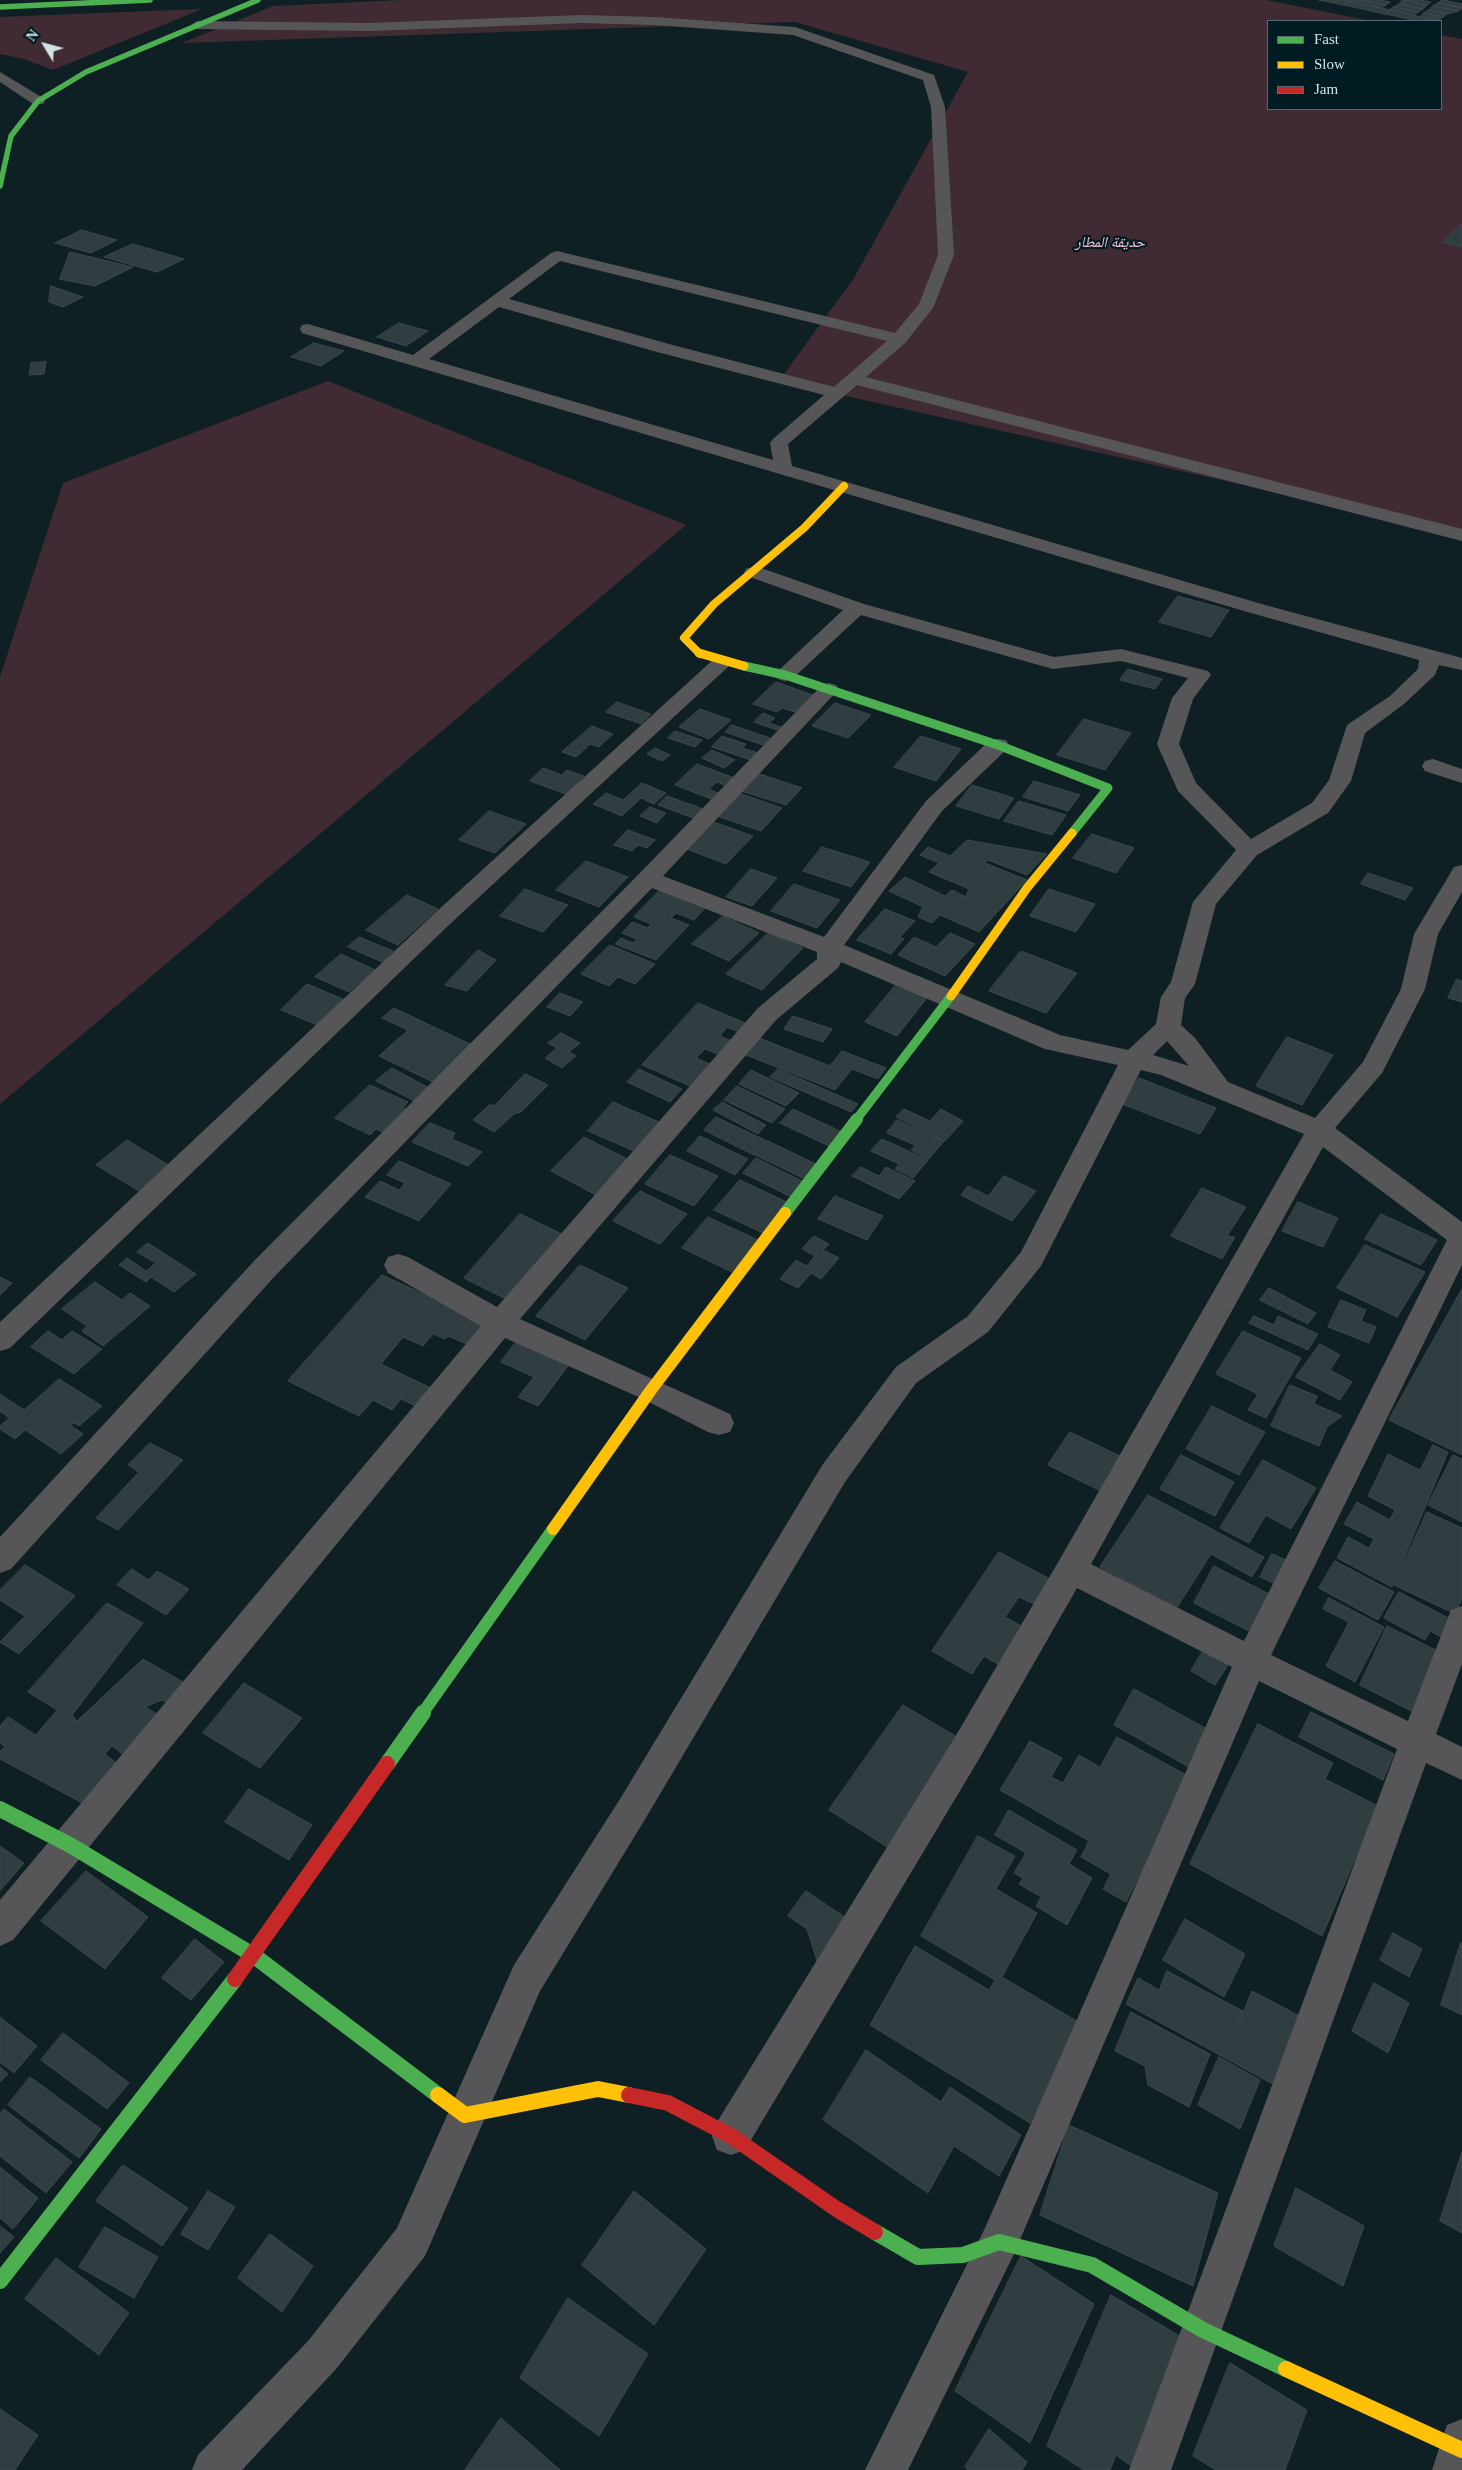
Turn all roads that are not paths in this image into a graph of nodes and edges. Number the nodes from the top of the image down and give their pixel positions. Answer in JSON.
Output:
{"nodes":[{"id":1,"x":150,"y":0,"type":"edge"},
{"id":2,"x":258,"y":0,"type":"edge"},
{"id":3,"x":65,"y":2,"type":"edge"},
{"id":4,"x":0,"y":7,"type":"edge"},
{"id":5,"x":197,"y":26,"type":"junction"},
{"id":6,"x":0,"y":76,"type":"edge"},
{"id":7,"x":38,"y":100,"type":"junction"},
{"id":8,"x":0,"y":186,"type":"edge"},
{"id":9,"x":497,"y":301,"type":"junction"},
{"id":10,"x":308,"y":329,"type":"dead end"},
{"id":11,"x":899,"y":339,"type":"junction"},
{"id":12,"x":417,"y":360,"type":"junction"},
{"id":13,"x":854,"y":379,"type":"junction"},
{"id":14,"x":838,"y":393,"type":"junction"},
{"id":15,"x":783,"y":468,"type":"junction"},
{"id":16,"x":844,"y":486,"type":"junction"},
{"id":17,"x":1462,"y":534,"type":"edge"},
{"id":18,"x":754,"y":572,"type":"junction"},
{"id":19,"x":857,"y":608,"type":"junction"},
{"id":20,"x":1430,"y":656,"type":"junction"},
{"id":21,"x":722,"y":662,"type":"junction"},
{"id":22,"x":1462,"y":664,"type":"edge"},
{"id":23,"x":785,"y":675,"type":"junction"},
{"id":24,"x":829,"y":689,"type":"junction"},
{"id":25,"x":998,"y":745,"type":"junction"},
{"id":26,"x":1433,"y":766,"type":"dead end"},
{"id":27,"x":1462,"y":776,"type":"edge"},
{"id":28,"x":1249,"y":850,"type":"junction"},
{"id":29,"x":1462,"y":872,"type":"edge"},
{"id":30,"x":648,"y":878,"type":"junction"},
{"id":31,"x":829,"y":948,"type":"junction"},
{"id":32,"x":949,"y":998,"type":"junction"},
{"id":33,"x":1168,"y":1028,"type":"junction"},
{"id":34,"x":1133,"y":1060,"type":"junction"},
{"id":35,"x":1219,"y":1089,"type":"junction"},
{"id":36,"x":1319,"y":1130,"type":"junction"},
{"id":37,"x":1462,"y":1237,"type":"edge"},
{"id":38,"x":398,"y":1265,"type":"dead end"},
{"id":39,"x":500,"y":1323,"type":"junction"},
{"id":40,"x":0,"y":1340,"type":"edge"},
{"id":41,"x":651,"y":1390,"type":"junction"},
{"id":42,"x":719,"y":1423,"type":"dead end"},
{"id":43,"x":0,"y":1559,"type":"edge"},
{"id":44,"x":1071,"y":1569,"type":"junction"},
{"id":45,"x":1462,"y":1620,"type":"edge"},
{"id":46,"x":1251,"y":1661,"type":"junction"},
{"id":47,"x":1415,"y":1743,"type":"junction"},
{"id":48,"x":1462,"y":1764,"type":"edge"},
{"id":49,"x":0,"y":1809,"type":"edge"},
{"id":50,"x":70,"y":1845,"type":"junction"},
{"id":51,"x":0,"y":1928,"type":"edge"},
{"id":52,"x":253,"y":1954,"type":"junction"},
{"id":53,"x":465,"y":2115,"type":"junction"},
{"id":54,"x":732,"y":2136,"type":"junction"},
{"id":55,"x":999,"y":2242,"type":"junction"},
{"id":56,"x":0,"y":2281,"type":"edge"},
{"id":57,"x":1203,"y":2330,"type":"junction"},
{"id":58,"x":1459,"y":2452,"type":"edge"},
{"id":59,"x":213,"y":2470,"type":"edge"},
{"id":60,"x":886,"y":2470,"type":"edge"},
{"id":61,"x":1150,"y":2470,"type":"edge"}],
"edges":[{"from":1,"to":3,"type":"main road"},
{"from":2,"to":5,"type":"main road"},
{"from":3,"to":4,"type":"main road"},
{"from":5,"to":7,"type":"main road"},
{"from":5,"to":11,"type":"street"},
{"from":6,"to":7,"type":"street"},
{"from":7,"to":8,"type":"main road"},
{"from":9,"to":11,"type":"street"},
{"from":9,"to":12,"type":"street"},
{"from":9,"to":14,"type":"street"},
{"from":10,"to":12,"type":"street"},
{"from":11,"to":13,"type":"street"},
{"from":12,"to":15,"type":"street"},
{"from":13,"to":14,"type":"street"},
{"from":13,"to":17,"type":"street"},
{"from":14,"to":15,"type":"street"},
{"from":15,"to":16,"type":"street"},
{"from":16,"to":18,"type":"main road"},
{"from":16,"to":20,"type":"street"},
{"from":18,"to":19,"type":"street"},
{"from":18,"to":21,"type":"main road"},
{"from":19,"to":23,"type":"street"},
{"from":19,"to":28,"type":"street"},
{"from":20,"to":22,"type":"street"},
{"from":20,"to":28,"type":"street"},
{"from":21,"to":23,"type":"main road"},
{"from":21,"to":40,"type":"street"},
{"from":23,"to":24,"type":"main road"},
{"from":24,"to":25,"type":"main road"},
{"from":24,"to":30,"type":"street"},
{"from":25,"to":31,"type":"street"},
{"from":25,"to":32,"type":"main road"},
{"from":26,"to":27,"type":"street"},
{"from":28,"to":33,"type":"street"},
{"from":29,"to":36,"type":"street"},
{"from":30,"to":31,"type":"street"},
{"from":30,"to":43,"type":"street"},
{"from":31,"to":32,"type":"street"},
{"from":31,"to":39,"type":"street"},
{"from":32,"to":34,"type":"street"},
{"from":32,"to":41,"type":"main road"},
{"from":33,"to":34,"type":"street"},
{"from":33,"to":35,"type":"street"},
{"from":34,"to":35,"type":"street"},
{"from":34,"to":53,"type":"street"},
{"from":35,"to":36,"type":"street"},
{"from":36,"to":37,"type":"street"},
{"from":36,"to":44,"type":"street"},
{"from":37,"to":46,"type":"street"},
{"from":38,"to":39,"type":"street"},
{"from":39,"to":41,"type":"street"},
{"from":39,"to":50,"type":"street"},
{"from":41,"to":42,"type":"street"},
{"from":41,"to":52,"type":"main road"},
{"from":44,"to":46,"type":"street"},
{"from":44,"to":54,"type":"street"},
{"from":45,"to":47,"type":"street"},
{"from":46,"to":47,"type":"street"},
{"from":46,"to":55,"type":"street"},
{"from":47,"to":48,"type":"street"},
{"from":47,"to":57,"type":"street"},
{"from":49,"to":50,"type":"main road"},
{"from":50,"to":51,"type":"street"},
{"from":50,"to":52,"type":"main road"},
{"from":52,"to":53,"type":"main road"},
{"from":52,"to":56,"type":"main road"},
{"from":53,"to":54,"type":"main road"},
{"from":53,"to":59,"type":"street"},
{"from":54,"to":55,"type":"main road"},
{"from":55,"to":57,"type":"main road"},
{"from":55,"to":60,"type":"street"},
{"from":57,"to":58,"type":"main road"},
{"from":57,"to":61,"type":"street"}]}
